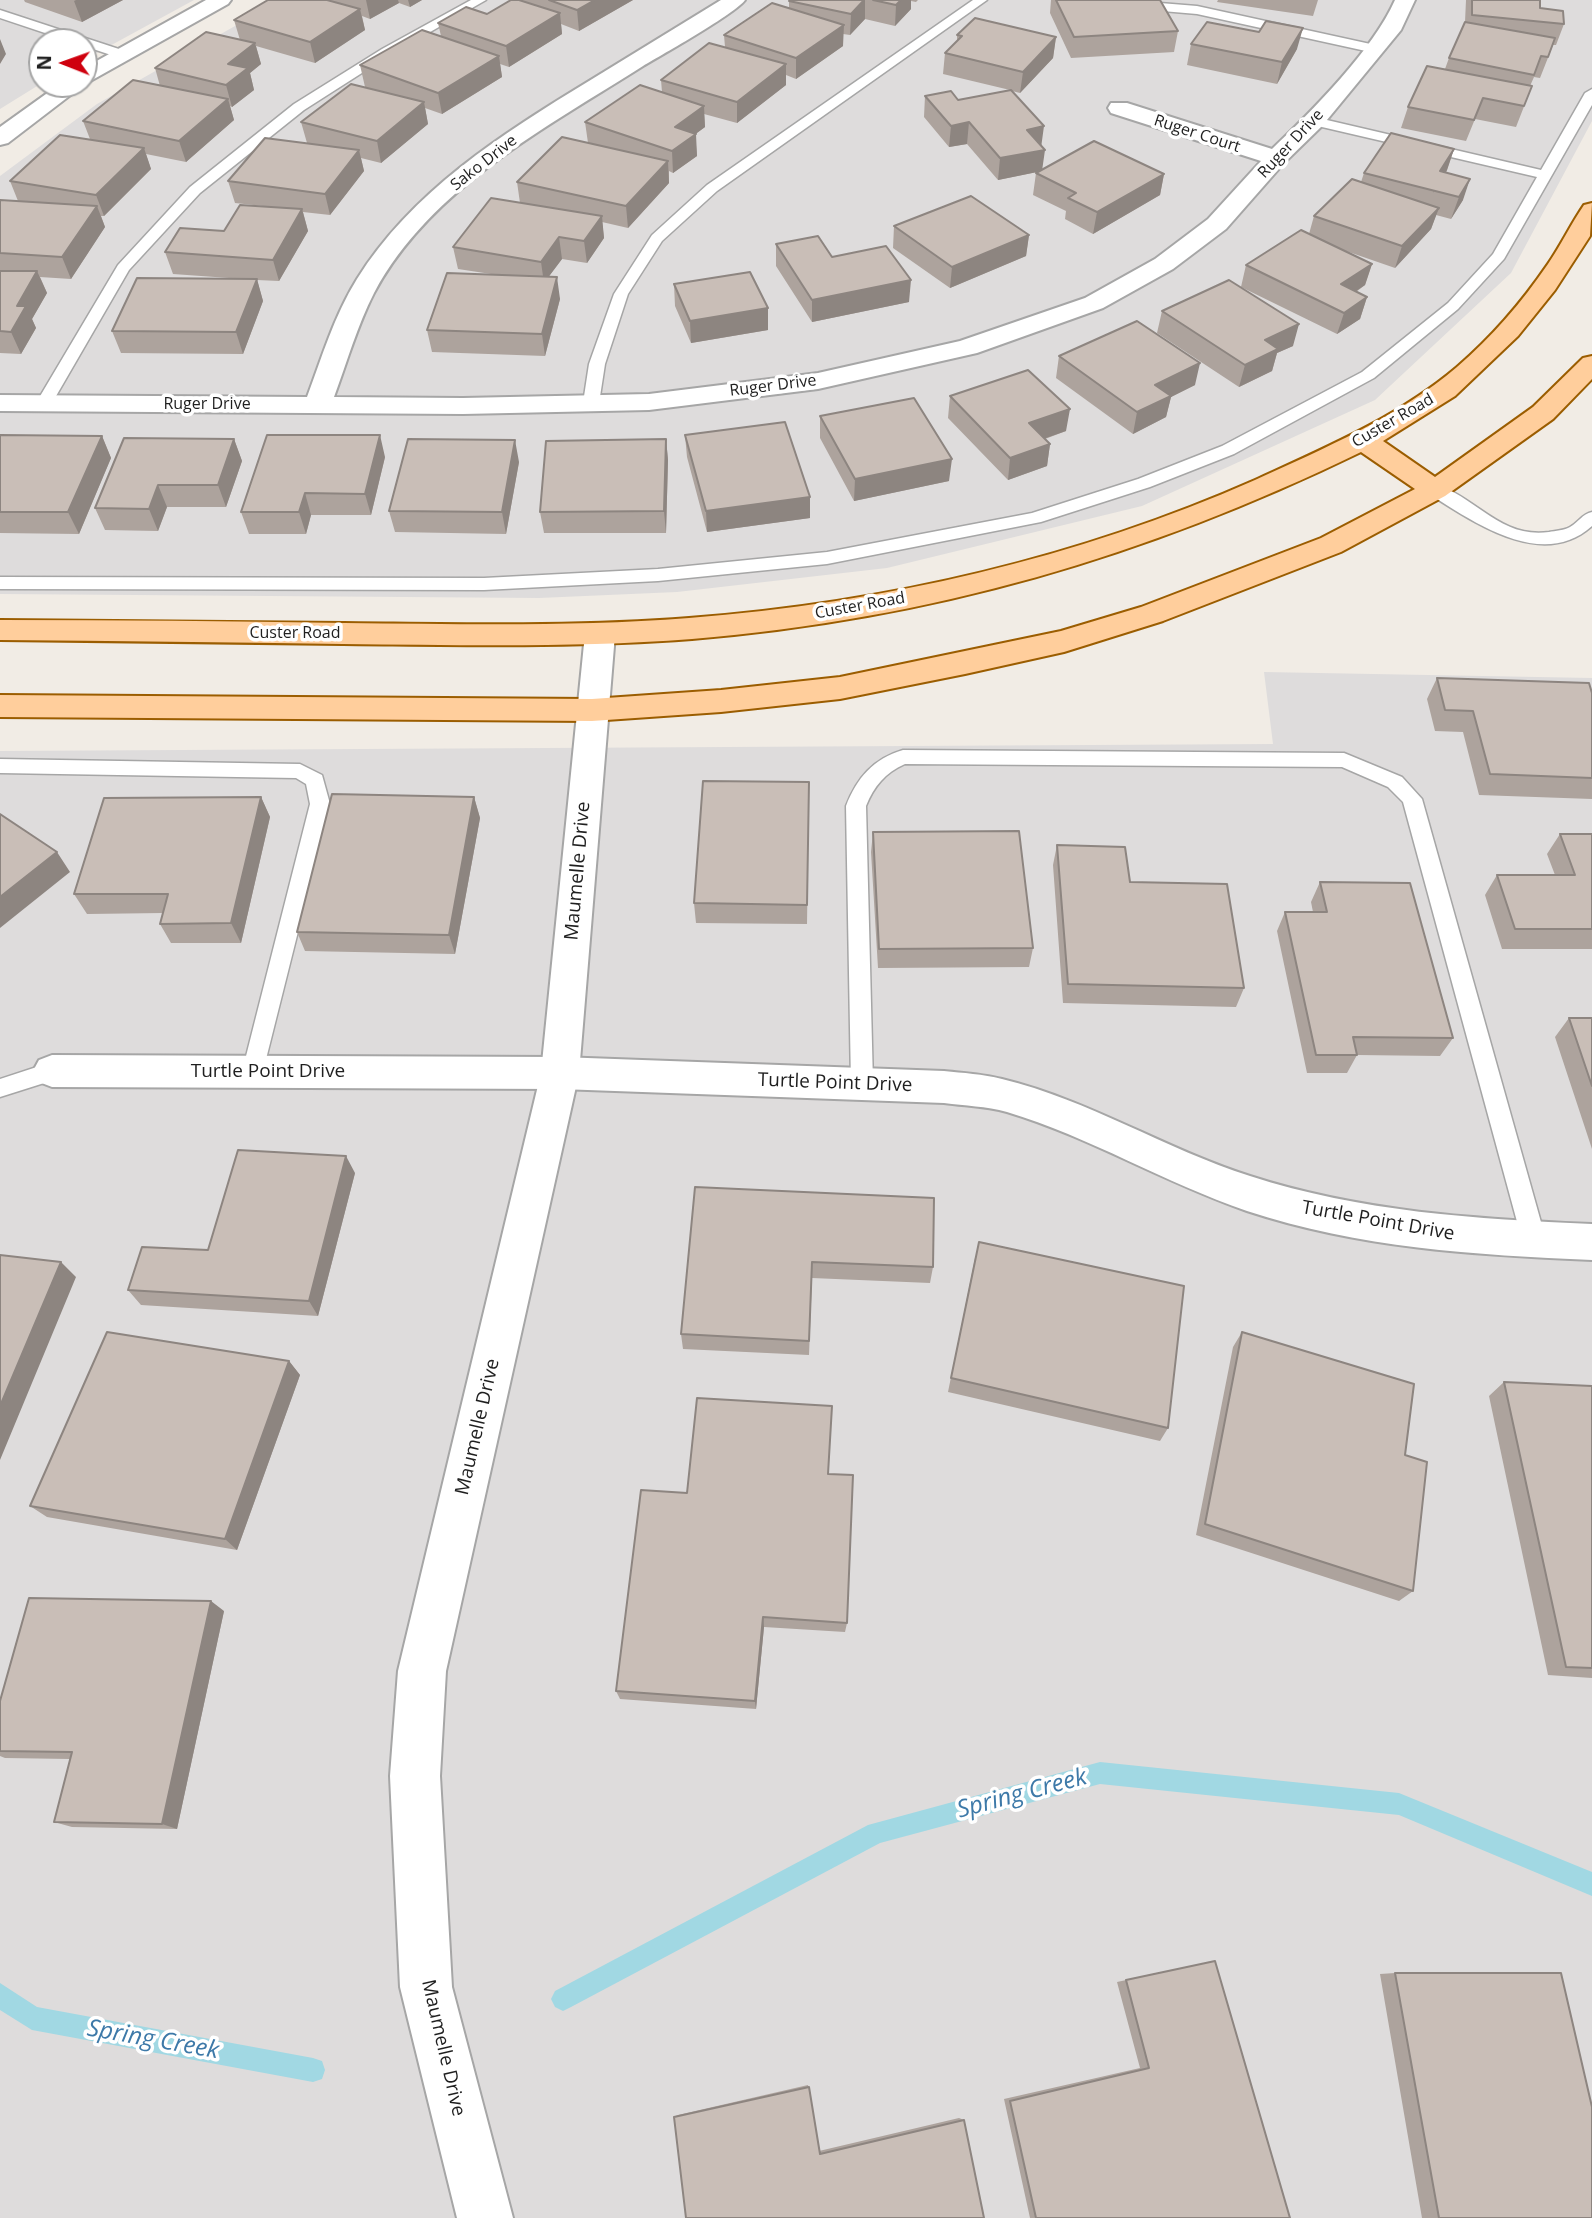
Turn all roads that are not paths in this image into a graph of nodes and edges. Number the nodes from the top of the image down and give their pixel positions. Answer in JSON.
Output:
{"nodes":[{"id":1,"x":220,"y":0,"type":"edge"},
{"id":2,"x":480,"y":0,"type":"edge"},
{"id":3,"x":735,"y":0,"type":"edge"},
{"id":4,"x":981,"y":0,"type":"edge"},
{"id":5,"x":1081,"y":0,"type":"edge"},
{"id":6,"x":1405,"y":0,"type":"edge"},
{"id":7,"x":0,"y":14,"type":"edge"},
{"id":8,"x":1375,"y":49,"type":"junction"},
{"id":9,"x":121,"y":54,"type":"junction"},
{"id":10,"x":98,"y":69,"type":"edge"},
{"id":11,"x":1592,"y":93,"type":"edge"},
{"id":12,"x":54,"y":98,"type":"edge"},
{"id":13,"x":1119,"y":108,"type":"dead end"},
{"id":14,"x":1314,"y":121,"type":"junction"},
{"id":15,"x":3,"y":133,"type":"edge"},
{"id":16,"x":1276,"y":158,"type":"junction"},
{"id":17,"x":1546,"y":175,"type":"junction"},
{"id":18,"x":1592,"y":211,"type":"edge"},
{"id":19,"x":1592,"y":364,"type":"edge"},
{"id":20,"x":0,"y":402,"type":"edge"},
{"id":21,"x":44,"y":403,"type":"junction"},
{"id":22,"x":591,"y":403,"type":"junction"},
{"id":23,"x":318,"y":405,"type":"junction"},
{"id":24,"x":1363,"y":440,"type":"junction"},
{"id":25,"x":1435,"y":490,"type":"junction"},
{"id":26,"x":1592,"y":517,"type":"edge"},
{"id":27,"x":0,"y":583,"type":"edge"},
{"id":28,"x":0,"y":630,"type":"edge"},
{"id":29,"x":600,"y":634,"type":"junction"},
{"id":30,"x":0,"y":706,"type":"edge"},
{"id":31,"x":592,"y":709,"type":"junction"},
{"id":32,"x":0,"y":766,"type":"edge"},
{"id":33,"x":52,"y":1071,"type":"joint"},
{"id":34,"x":253,"y":1072,"type":"junction"},
{"id":35,"x":560,"y":1073,"type":"junction"},
{"id":36,"x":862,"y":1084,"type":"junction"},
{"id":37,"x":0,"y":1088,"type":"edge"},
{"id":38,"x":1534,"y":1240,"type":"junction"},
{"id":39,"x":1592,"y":1242,"type":"edge"},
{"id":40,"x":485,"y":2218,"type":"edge"}],
"edges":[{"from":1,"to":9,"type":"street"},
{"from":2,"to":21,"type":"lane"},
{"from":3,"to":23,"type":"street","name":"Sako Drive"},
{"from":4,"to":22,"type":"lane"},
{"from":5,"to":8,"type":"lane"},
{"from":6,"to":8,"type":"street","name":"Ruger Drive"},
{"from":7,"to":9,"type":"lane"},
{"from":8,"to":14,"type":"street","name":"Ruger Drive"},
{"from":9,"to":10,"type":"street"},
{"from":11,"to":17,"type":"lane"},
{"from":12,"to":15,"type":"street"},
{"from":13,"to":16,"type":"street","name":"Ruger Court"},
{"from":14,"to":16,"type":"street","name":"Ruger Drive"},
{"from":14,"to":17,"type":"lane"},
{"from":16,"to":22,"type":"street","name":"Ruger Drive"},
{"from":17,"to":27,"type":"lane"},
{"from":18,"to":24,"type":"main road","name":"Custer Road"},
{"from":19,"to":25,"type":"main road"},
{"from":20,"to":21,"type":"street","name":"Ruger Drive"},
{"from":21,"to":23,"type":"street","name":"Ruger Drive"},
{"from":22,"to":23,"type":"street","name":"Ruger Drive"},
{"from":24,"to":25,"type":"main road"},
{"from":24,"to":29,"type":"main road","name":"Custer Road"},
{"from":25,"to":26,"type":"lane"},
{"from":25,"to":31,"type":"main road"},
{"from":28,"to":29,"type":"main road","name":"Custer Road"},
{"from":29,"to":31,"type":"street","name":"Maumelle Drive"},
{"from":30,"to":31,"type":"main road"},
{"from":31,"to":35,"type":"street","name":"Maumelle Drive"},
{"from":32,"to":34,"type":"lane"},
{"from":33,"to":34,"type":"street","name":"Turtle Point Drive"},
{"from":33,"to":37,"type":"lane"},
{"from":34,"to":35,"type":"street","name":"Turtle Point Drive"},
{"from":35,"to":36,"type":"street","name":"Turtle Point Drive"},
{"from":35,"to":40,"type":"street","name":"Maumelle Drive"},
{"from":36,"to":38,"type":"street","name":"Turtle Point Drive"},
{"from":36,"to":38,"type":"lane"},
{"from":38,"to":39,"type":"street","name":"Turtle Point Drive"}]}
